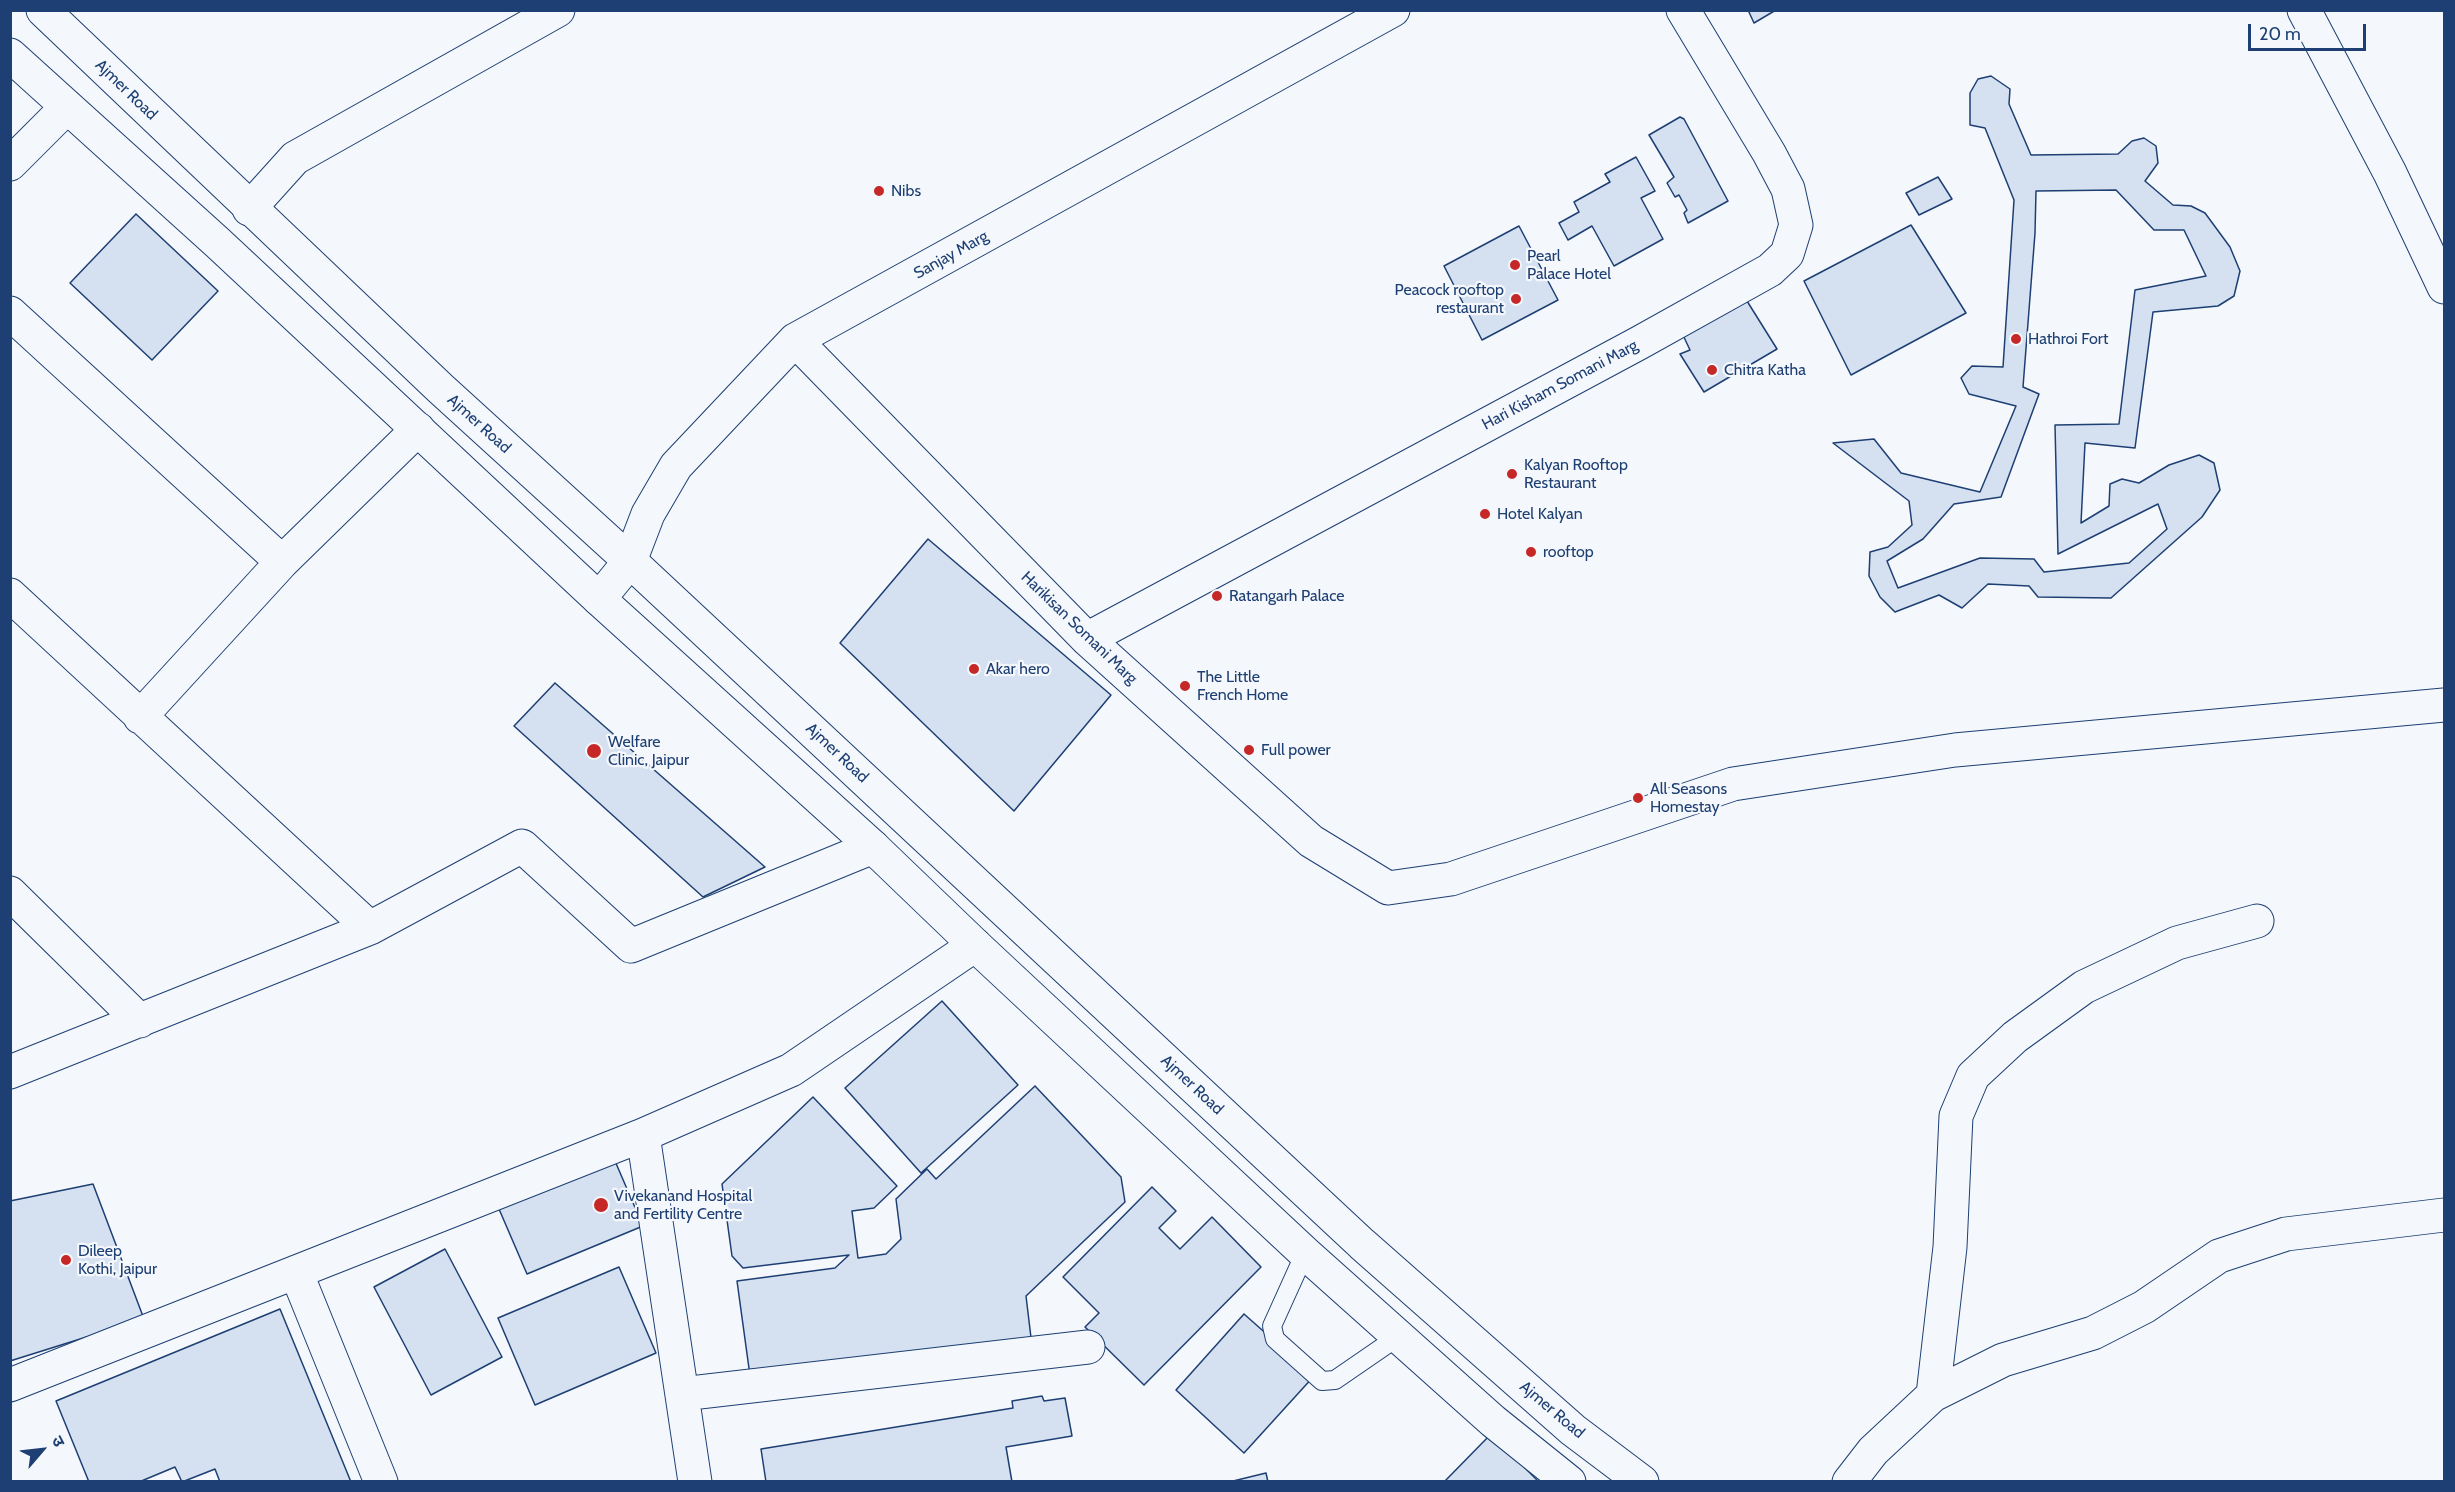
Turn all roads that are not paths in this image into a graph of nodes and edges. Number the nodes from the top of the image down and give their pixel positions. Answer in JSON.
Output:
{"nodes":[{"id":1,"x":43,"y":10,"type":"edge"},
{"id":2,"x":558,"y":10,"type":"edge"},
{"id":3,"x":1394,"y":10,"type":"edge"},
{"id":4,"x":1683,"y":10,"type":"edge"},
{"id":5,"x":2304,"y":10,"type":"edge"},
{"id":6,"x":10,"y":55,"type":"edge"},
{"id":7,"x":66,"y":107,"type":"junction"},
{"id":8,"x":10,"y":164,"type":"edge"},
{"id":9,"x":249,"y":209,"type":"junction"},
{"id":10,"x":2445,"y":286,"type":"edge"},
{"id":11,"x":10,"y":313,"type":"edge"},
{"id":12,"x":795,"y":340,"type":"junction"},
{"id":13,"x":418,"y":429,"type":"junction"},
{"id":14,"x":630,"y":561,"type":"junction"},
{"id":15,"x":282,"y":562,"type":"junction"},
{"id":16,"x":10,"y":595,"type":"edge"},
{"id":17,"x":599,"y":599,"type":"junction"},
{"id":18,"x":1087,"y":639,"type":"junction"},
{"id":19,"x":2445,"y":705,"type":"edge"},
{"id":20,"x":140,"y":717,"type":"junction"},
{"id":21,"x":873,"y":847,"type":"junction"},
{"id":22,"x":10,"y":893,"type":"edge"},
{"id":23,"x":2257,"y":921,"type":"dead end"},
{"id":24,"x":370,"y":928,"type":"junction"},
{"id":25,"x":975,"y":945,"type":"junction"},
{"id":26,"x":140,"y":1021,"type":"junction"},
{"id":27,"x":10,"y":1072,"type":"edge"},
{"id":28,"x":644,"y":1135,"type":"junction"},
{"id":29,"x":2445,"y":1215,"type":"edge"},
{"id":30,"x":1305,"y":1253,"type":"junction"},
{"id":31,"x":296,"y":1272,"type":"junction"},
{"id":32,"x":1399,"y":1336,"type":"junction"},
{"id":33,"x":1088,"y":1347,"type":"dead end"},
{"id":34,"x":10,"y":1385,"type":"edge"},
{"id":35,"x":682,"y":1394,"type":"junction"},
{"id":36,"x":1933,"y":1395,"type":"junction"},
{"id":37,"x":381,"y":1482,"type":"edge"},
{"id":38,"x":695,"y":1482,"type":"edge"},
{"id":39,"x":1569,"y":1482,"type":"edge"},
{"id":40,"x":1642,"y":1482,"type":"edge"},
{"id":41,"x":1849,"y":1482,"type":"edge"}],
"edges":[{"from":1,"to":9,"type":"main road","name":"Ajmer Road"},
{"from":2,"to":9,"type":"main road"},
{"from":3,"to":12,"type":"main road","name":"Sanjay Marg"},
{"from":4,"to":18,"type":"main road","name":"Hari Kisham Somani Marg"},
{"from":5,"to":10,"type":"main road"},
{"from":6,"to":7,"type":"main road"},
{"from":7,"to":8,"type":"main road"},
{"from":7,"to":13,"type":"main road"},
{"from":9,"to":14,"type":"main road","name":"Ajmer Road"},
{"from":11,"to":15,"type":"main road"},
{"from":12,"to":14,"type":"main road","name":"Sanjay Marg"},
{"from":12,"to":18,"type":"main road","name":"Harikisan Somani Marg"},
{"from":13,"to":15,"type":"main road"},
{"from":13,"to":17,"type":"main road"},
{"from":14,"to":17,"type":"main road","name":"Sanjay Marg"},
{"from":14,"to":40,"type":"main road","name":"Ajmer Road"},
{"from":15,"to":20,"type":"main road"},
{"from":16,"to":20,"type":"main road"},
{"from":17,"to":21,"type":"main road"},
{"from":18,"to":19,"type":"main road","name":"Harikisan Somani Marg"},
{"from":20,"to":24,"type":"main road"},
{"from":21,"to":24,"type":"main road"},
{"from":21,"to":25,"type":"main road"},
{"from":22,"to":26,"type":"main road"},
{"from":23,"to":36,"type":"main road"},
{"from":24,"to":26,"type":"main road"},
{"from":25,"to":28,"type":"main road"},
{"from":25,"to":30,"type":"main road"},
{"from":26,"to":27,"type":"main road"},
{"from":28,"to":31,"type":"main road"},
{"from":28,"to":35,"type":"main road"},
{"from":29,"to":36,"type":"main road"},
{"from":30,"to":32,"type":"main road"},
{"from":30,"to":32,"type":"lane"},
{"from":31,"to":34,"type":"main road"},
{"from":31,"to":37,"type":"main road"},
{"from":32,"to":39,"type":"main road"},
{"from":33,"to":35,"type":"main road"},
{"from":35,"to":38,"type":"main road"},
{"from":36,"to":41,"type":"main road"}]}
